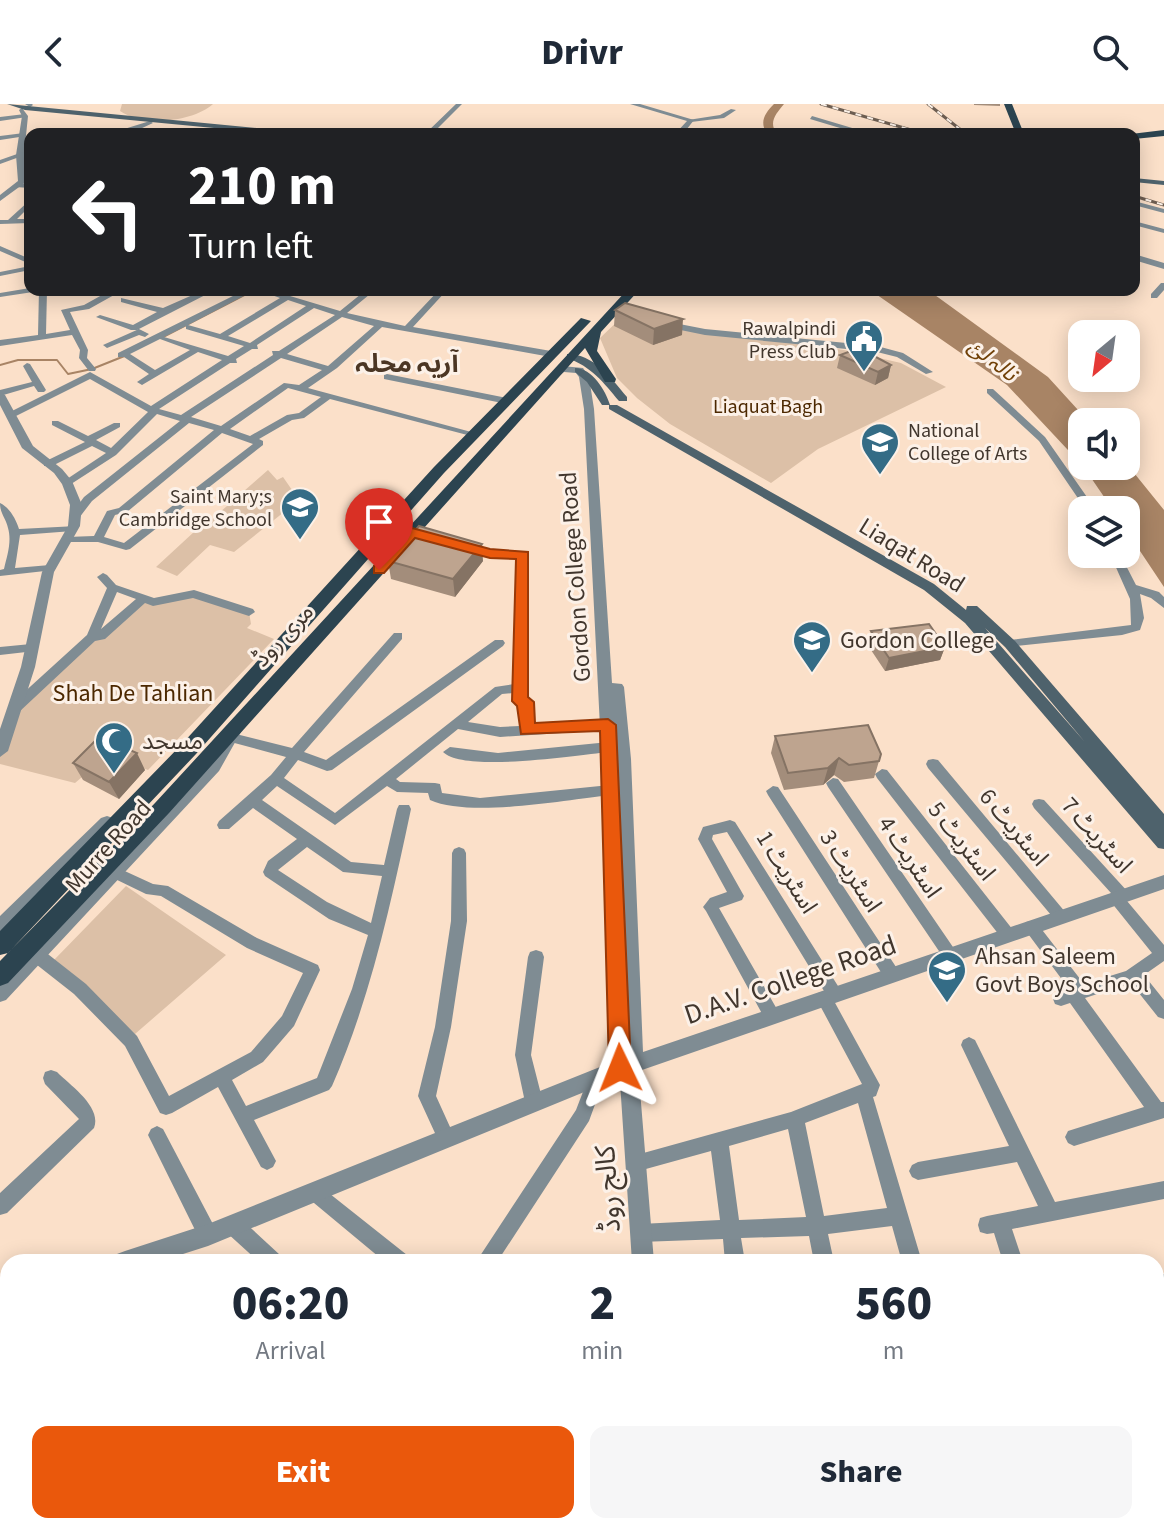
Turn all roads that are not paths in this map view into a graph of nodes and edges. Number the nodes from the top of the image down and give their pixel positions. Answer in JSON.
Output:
{"nodes":[{"id":1,"x":0,"y":104,"type":"edge"},
{"id":2,"x":10,"y":104,"type":"edge"},
{"id":3,"x":459,"y":104,"type":"edge"},
{"id":4,"x":633,"y":104,"type":"edge"},
{"id":5,"x":1008,"y":104,"type":"edge"},
{"id":6,"x":1017,"y":104,"type":"edge"},
{"id":7,"x":27,"y":108,"type":"edge"},
{"id":8,"x":733,"y":110,"type":"dead end"},
{"id":9,"x":812,"y":118,"type":"dead end"},
{"id":10,"x":0,"y":119,"type":"edge"},
{"id":11,"x":691,"y":120,"type":"junction"},
{"id":12,"x":150,"y":123,"type":"junction"},
{"id":13,"x":25,"y":128,"type":"edge"},
{"id":14,"x":141,"y":128,"type":"edge"},
{"id":15,"x":221,"y":128,"type":"edge"},
{"id":16,"x":235,"y":128,"type":"edge"},
{"id":17,"x":434,"y":128,"type":"edge"},
{"id":18,"x":684,"y":128,"type":"edge"},
{"id":19,"x":846,"y":128,"type":"edge"},
{"id":20,"x":1023,"y":128,"type":"edge"},
{"id":21,"x":1024,"y":128,"type":"edge"},
{"id":22,"x":1164,"y":134,"type":"edge"},
{"id":23,"x":1140,"y":137,"type":"edge"},
{"id":24,"x":0,"y":138,"type":"edge"},
{"id":25,"x":24,"y":138,"type":"junction"},
{"id":26,"x":0,"y":144,"type":"edge"},
{"id":27,"x":20,"y":155,"type":"junction"},
{"id":28,"x":0,"y":162,"type":"edge"},
{"id":29,"x":24,"y":168,"type":"edge"},
{"id":30,"x":24,"y":178,"type":"edge"},
{"id":31,"x":1140,"y":182,"type":"edge"},
{"id":32,"x":1164,"y":184,"type":"edge"},
{"id":33,"x":17,"y":186,"type":"junction"},
{"id":34,"x":24,"y":186,"type":"edge"},
{"id":35,"x":0,"y":199,"type":"edge"},
{"id":36,"x":1140,"y":205,"type":"edge"},
{"id":37,"x":24,"y":208,"type":"edge"},
{"id":38,"x":1164,"y":211,"type":"edge"},
{"id":39,"x":11,"y":221,"type":"junction"},
{"id":40,"x":24,"y":221,"type":"edge"},
{"id":41,"x":0,"y":222,"type":"edge"},
{"id":42,"x":1140,"y":225,"type":"edge"},
{"id":43,"x":1164,"y":231,"type":"edge"},
{"id":44,"x":0,"y":248,"type":"edge"},
{"id":45,"x":24,"y":256,"type":"edge"},
{"id":46,"x":1140,"y":259,"type":"edge"},
{"id":47,"x":1164,"y":266,"type":"edge"},
{"id":48,"x":24,"y":267,"type":"edge"},
{"id":49,"x":0,"y":274,"type":"edge"},
{"id":50,"x":1164,"y":285,"type":"edge"},
{"id":51,"x":24,"y":291,"type":"edge"},
{"id":52,"x":0,"y":295,"type":"edge"},
{"id":53,"x":43,"y":296,"type":"edge"},
{"id":54,"x":107,"y":296,"type":"edge"},
{"id":55,"x":198,"y":296,"type":"edge"},
{"id":56,"x":240,"y":296,"type":"edge"},
{"id":57,"x":285,"y":296,"type":"edge"},
{"id":58,"x":289,"y":296,"type":"edge"},
{"id":59,"x":364,"y":296,"type":"edge"},
{"id":60,"x":437,"y":296,"type":"edge"},
{"id":61,"x":610,"y":296,"type":"edge"},
{"id":62,"x":629,"y":296,"type":"edge"},
{"id":63,"x":1154,"y":296,"type":"dead end"},
{"id":64,"x":124,"y":300,"type":"dead end"},
{"id":65,"x":312,"y":306,"type":"junction"},
{"id":66,"x":162,"y":312,"type":"junction"},
{"id":67,"x":340,"y":315,"type":"junction"},
{"id":68,"x":100,"y":317,"type":"dead end"},
{"id":69,"x":652,"y":321,"type":"edge"},
{"id":70,"x":187,"y":325,"type":"junction"},
{"id":71,"x":380,"y":325,"type":"junction"},
{"id":72,"x":407,"y":329,"type":"junction"},
{"id":73,"x":595,"y":329,"type":"junction"},
{"id":74,"x":75,"y":332,"type":"junction"},
{"id":75,"x":42,"y":337,"type":"junction"},
{"id":76,"x":221,"y":337,"type":"junction"},
{"id":77,"x":160,"y":339,"type":"junction"},
{"id":78,"x":0,"y":343,"type":"edge"},
{"id":79,"x":107,"y":345,"type":"dead end"},
{"id":80,"x":251,"y":346,"type":"junction"},
{"id":81,"x":197,"y":349,"type":"junction"},
{"id":82,"x":278,"y":354,"type":"junction"},
{"id":83,"x":551,"y":354,"type":"junction"},
{"id":84,"x":230,"y":359,"type":"junction"},
{"id":85,"x":575,"y":363,"type":"junction"},
{"id":86,"x":312,"y":365,"type":"junction"},
{"id":87,"x":27,"y":366,"type":"dead end"},
{"id":88,"x":258,"y":368,"type":"junction"},
{"id":89,"x":92,"y":369,"type":"dead end"},
{"id":90,"x":328,"y":369,"type":"junction"},
{"id":91,"x":303,"y":371,"type":"dead end"},
{"id":92,"x":929,"y":372,"type":"dead end"},
{"id":93,"x":155,"y":374,"type":"junction"},
{"id":94,"x":387,"y":377,"type":"dead end"},
{"id":95,"x":610,"y":379,"type":"junction"},
{"id":96,"x":142,"y":382,"type":"dead end"},
{"id":97,"x":37,"y":383,"type":"junction"},
{"id":98,"x":300,"y":389,"type":"junction"},
{"id":99,"x":990,"y":391,"type":"dead end"},
{"id":100,"x":0,"y":394,"type":"edge"},
{"id":101,"x":327,"y":397,"type":"junction"},
{"id":102,"x":46,"y":398,"type":"junction"},
{"id":103,"x":507,"y":401,"type":"junction"},
{"id":104,"x":614,"y":403,"type":"junction"},
{"id":105,"x":589,"y":409,"type":"junction"},
{"id":106,"x":153,"y":410,"type":"junction"},
{"id":107,"x":8,"y":417,"type":"edge"},
{"id":108,"x":185,"y":418,"type":"junction"},
{"id":109,"x":55,"y":423,"type":"dead end"},
{"id":110,"x":117,"y":425,"type":"dead end"},
{"id":111,"x":222,"y":429,"type":"junction"},
{"id":112,"x":472,"y":435,"type":"junction"},
{"id":113,"x":251,"y":440,"type":"junction"},
{"id":114,"x":90,"y":441,"type":"junction"},
{"id":115,"x":113,"y":453,"type":"junction"},
{"id":116,"x":48,"y":464,"type":"junction"},
{"id":117,"x":68,"y":483,"type":"junction"},
{"id":118,"x":1081,"y":496,"type":"edge"},
{"id":119,"x":0,"y":506,"type":"edge"},
{"id":120,"x":72,"y":528,"type":"junction"},
{"id":121,"x":16,"y":536,"type":"junction"},
{"id":122,"x":98,"y":539,"type":"junction"},
{"id":123,"x":451,"y":543,"type":"edge"},
{"id":124,"x":0,"y":544,"type":"edge"},
{"id":125,"x":50,"y":568,"type":"junction"},
{"id":126,"x":1122,"y":568,"type":"edge"},
{"id":127,"x":4,"y":572,"type":"edge"},
{"id":128,"x":103,"y":577,"type":"dead end"},
{"id":129,"x":339,"y":581,"type":"junction"},
{"id":130,"x":1131,"y":587,"type":"junction"},
{"id":131,"x":113,"y":588,"type":"junction"},
{"id":132,"x":363,"y":588,"type":"junction"},
{"id":133,"x":143,"y":599,"type":"junction"},
{"id":134,"x":1164,"y":604,"type":"edge"},
{"id":135,"x":249,"y":612,"type":"dead end"},
{"id":136,"x":398,"y":636,"type":"dead end"},
{"id":137,"x":92,"y":637,"type":"junction"},
{"id":138,"x":499,"y":643,"type":"dead end"},
{"id":139,"x":1010,"y":644,"type":"junction"},
{"id":140,"x":31,"y":648,"type":"junction"},
{"id":141,"x":0,"y":651,"type":"edge"},
{"id":142,"x":521,"y":688,"type":"junction"},
{"id":143,"x":14,"y":709,"type":"junction"},
{"id":144,"x":456,"y":724,"type":"junction"},
{"id":145,"x":608,"y":725,"type":"junction"},
{"id":146,"x":236,"y":730,"type":"junction"},
{"id":147,"x":527,"y":730,"type":"junction"},
{"id":148,"x":199,"y":737,"type":"junction"},
{"id":149,"x":609,"y":747,"type":"junction"},
{"id":150,"x":0,"y":751,"type":"edge"},
{"id":151,"x":450,"y":752,"type":"dead end"},
{"id":152,"x":295,"y":754,"type":"junction"},
{"id":153,"x":933,"y":764,"type":"dead end"},
{"id":154,"x":882,"y":774,"type":"edge"},
{"id":155,"x":276,"y":779,"type":"junction"},
{"id":156,"x":387,"y":779,"type":"junction"},
{"id":157,"x":833,"y":783,"type":"dead end"},
{"id":158,"x":610,"y":790,"type":"junction"},
{"id":159,"x":773,"y":791,"type":"dead end"},
{"id":160,"x":252,"y":800,"type":"junction"},
{"id":161,"x":1039,"y":804,"type":"dead end"},
{"id":162,"x":404,"y":809,"type":"dead end"},
{"id":163,"x":224,"y":825,"type":"dead end"},
{"id":164,"x":1164,"y":825,"type":"edge"},
{"id":165,"x":307,"y":839,"type":"junction"},
{"id":166,"x":1164,"y":843,"type":"edge"},
{"id":167,"x":459,"y":853,"type":"dead end"},
{"id":168,"x":391,"y":871,"type":"junction"},
{"id":169,"x":116,"y":873,"type":"junction"},
{"id":170,"x":1164,"y":882,"type":"edge"},
{"id":171,"x":1119,"y":897,"type":"junction"},
{"id":172,"x":1061,"y":917,"type":"junction"},
{"id":173,"x":0,"y":927,"type":"edge"},
{"id":174,"x":1031,"y":927,"type":"junction"},
{"id":175,"x":377,"y":931,"type":"junction"},
{"id":176,"x":1008,"y":935,"type":"junction"},
{"id":177,"x":0,"y":946,"type":"edge"},
{"id":178,"x":950,"y":955,"type":"junction"},
{"id":179,"x":38,"y":956,"type":"junction"},
{"id":180,"x":536,"y":957,"type":"dead end"},
{"id":181,"x":1161,"y":960,"type":"edge"},
{"id":182,"x":1134,"y":974,"type":"junction"},
{"id":183,"x":892,"y":975,"type":"junction"},
{"id":184,"x":0,"y":976,"type":"edge"},
{"id":185,"x":0,"y":994,"type":"edge"},
{"id":186,"x":1072,"y":995,"type":"junction"},
{"id":187,"x":829,"y":996,"type":"junction"},
{"id":188,"x":1164,"y":1012,"type":"edge"},
{"id":189,"x":772,"y":1016,"type":"junction"},
{"id":190,"x":969,"y":1045,"type":"dead end"},
{"id":191,"x":628,"y":1070,"type":"junction"},
{"id":192,"x":597,"y":1077,"type":"junction"},
{"id":193,"x":51,"y":1078,"type":"dead end"},
{"id":194,"x":222,"y":1078,"type":"junction"},
{"id":195,"x":863,"y":1092,"type":"junction"},
{"id":196,"x":534,"y":1102,"type":"junction"},
{"id":197,"x":1161,"y":1111,"type":"edge"},
{"id":198,"x":242,"y":1116,"type":"junction"},
{"id":199,"x":795,"y":1119,"type":"junction"},
{"id":200,"x":157,"y":1135,"type":"dead end"},
{"id":201,"x":1074,"y":1137,"type":"dead end"},
{"id":202,"x":446,"y":1138,"type":"junction"},
{"id":203,"x":719,"y":1140,"type":"junction"},
{"id":204,"x":1020,"y":1153,"type":"junction"},
{"id":205,"x":267,"y":1161,"type":"dead end"},
{"id":206,"x":635,"y":1163,"type":"junction"},
{"id":207,"x":918,"y":1171,"type":"dead end"},
{"id":208,"x":1164,"y":1190,"type":"edge"},
{"id":209,"x":314,"y":1192,"type":"junction"},
{"id":210,"x":0,"y":1206,"type":"edge"},
{"id":211,"x":1050,"y":1211,"type":"junction"},
{"id":212,"x":899,"y":1216,"type":"junction"},
{"id":213,"x":233,"y":1225,"type":"junction"},
{"id":214,"x":817,"y":1226,"type":"junction"},
{"id":215,"x":730,"y":1229,"type":"junction"},
{"id":216,"x":640,"y":1233,"type":"junction"},
{"id":217,"x":208,"y":1235,"type":"junction"},
{"id":218,"x":152,"y":1254,"type":"edge"},
{"id":219,"x":264,"y":1254,"type":"edge"},
{"id":220,"x":390,"y":1254,"type":"edge"},
{"id":221,"x":491,"y":1254,"type":"edge"},
{"id":222,"x":642,"y":1254,"type":"edge"},
{"id":223,"x":734,"y":1254,"type":"edge"},
{"id":224,"x":822,"y":1254,"type":"edge"},
{"id":225,"x":910,"y":1254,"type":"edge"},
{"id":226,"x":1009,"y":1254,"type":"edge"}],
"edges":[{"from":1,"to":7,"type":"main road"},
{"from":2,"to":7,"type":"main road"},
{"from":3,"to":17,"type":"street"},
{"from":4,"to":11,"type":"street"},
{"from":5,"to":20,"type":"main road"},
{"from":6,"to":21,"type":"main road"},
{"from":7,"to":10,"type":"street"},
{"from":7,"to":12,"type":"main road"},
{"from":7,"to":13,"type":"street"},
{"from":7,"to":16,"type":"main road"},
{"from":8,"to":11,"type":"street"},
{"from":9,"to":19,"type":"street"},
{"from":11,"to":18,"type":"street"},
{"from":12,"to":14,"type":"street"},
{"from":12,"to":15,"type":"main road"},
{"from":22,"to":23,"type":"main road"},
{"from":24,"to":25,"type":"street"},
{"from":25,"to":26,"type":"street"},
{"from":25,"to":27,"type":"street"},
{"from":27,"to":28,"type":"street"},
{"from":27,"to":29,"type":"street"},
{"from":30,"to":33,"type":"street"},
{"from":31,"to":32,"type":"main road"},
{"from":33,"to":34,"type":"street"},
{"from":33,"to":35,"type":"street"},
{"from":36,"to":38,"type":"street"},
{"from":37,"to":39,"type":"street"},
{"from":39,"to":40,"type":"street"},
{"from":39,"to":41,"type":"street"},
{"from":42,"to":43,"type":"street"},
{"from":44,"to":45,"type":"street"},
{"from":46,"to":47,"type":"street"},
{"from":48,"to":49,"type":"street"},
{"from":50,"to":63,"type":"street"},
{"from":51,"to":52,"type":"street"},
{"from":53,"to":75,"type":"street"},
{"from":54,"to":74,"type":"street"},
{"from":55,"to":66,"type":"street"},
{"from":56,"to":70,"type":"street"},
{"from":57,"to":76,"type":"street"},
{"from":58,"to":65,"type":"street"},
{"from":59,"to":67,"type":"street"},
{"from":60,"to":72,"type":"street"},
{"from":61,"to":83,"type":"main road","name":"مری روڈ"},
{"from":62,"to":73,"type":"main road","name":"مری روڈ"},
{"from":64,"to":66,"type":"street"},
{"from":65,"to":67,"type":"street"},
{"from":65,"to":80,"type":"street"},
{"from":66,"to":68,"type":"street"},
{"from":66,"to":70,"type":"street"},
{"from":67,"to":71,"type":"street"},
{"from":67,"to":82,"type":"street"},
{"from":69,"to":92,"type":"street"},
{"from":70,"to":76,"type":"street"},
{"from":70,"to":77,"type":"street"},
{"from":71,"to":72,"type":"street"},
{"from":71,"to":90,"type":"street"},
{"from":72,"to":83,"type":"street"},
{"from":73,"to":85,"type":"main road","name":"مری روڈ"},
{"from":73,"to":95,"type":"main road"},
{"from":74,"to":75,"type":"street"},
{"from":74,"to":89,"type":"street"},
{"from":75,"to":78,"type":"street"},
{"from":76,"to":80,"type":"street"},
{"from":77,"to":79,"type":"street"},
{"from":77,"to":81,"type":"street"},
{"from":77,"to":93,"type":"street"},
{"from":80,"to":82,"type":"street"},
{"from":80,"to":84,"type":"street"},
{"from":81,"to":84,"type":"street"},
{"from":81,"to":93,"type":"street"},
{"from":82,"to":86,"type":"street"},
{"from":82,"to":88,"type":"street"},
{"from":83,"to":103,"type":"main road","name":"مری روڈ"},
{"from":84,"to":88,"type":"street"},
{"from":84,"to":106,"type":"street"},
{"from":85,"to":95,"type":"main road","name":"Liaqat Road"},
{"from":85,"to":104,"type":"main road","name":"Liaqat Road"},
{"from":85,"to":105,"type":"street","name":"Gordon College Road"},
{"from":85,"to":132,"type":"main road","name":"مری روڈ"},
{"from":86,"to":90,"type":"street"},
{"from":86,"to":91,"type":"street"},
{"from":87,"to":97,"type":"street"},
{"from":88,"to":108,"type":"street"},
{"from":90,"to":98,"type":"street"},
{"from":93,"to":96,"type":"street"},
{"from":94,"to":103,"type":"street"},
{"from":95,"to":104,"type":"main road","name":"Liaqat Road"},
{"from":97,"to":100,"type":"street"},
{"from":97,"to":102,"type":"street"},
{"from":98,"to":101,"type":"street"},
{"from":98,"to":111,"type":"street"},
{"from":99,"to":118,"type":"street"},
{"from":100,"to":107,"type":"street"},
{"from":101,"to":112,"type":"street"},
{"from":101,"to":113,"type":"street"},
{"from":102,"to":106,"type":"street"},
{"from":102,"to":107,"type":"street"},
{"from":103,"to":112,"type":"main road","name":"مری روڈ"},
{"from":104,"to":105,"type":"street"},
{"from":104,"to":139,"type":"main road","name":"Liaqat Road"},
{"from":104,"to":166,"type":"main road","name":"Liaqat Road"},
{"from":104,"to":191,"type":"street","name":"Gordon College Road"},
{"from":105,"to":145,"type":"street","name":"Gordon College Road"},
{"from":106,"to":108,"type":"street"},
{"from":106,"to":115,"type":"street"},
{"from":107,"to":116,"type":"street"},
{"from":108,"to":111,"type":"street"},
{"from":108,"to":120,"type":"street"},
{"from":109,"to":114,"type":"street"},
{"from":110,"to":114,"type":"street"},
{"from":111,"to":113,"type":"street"},
{"from":111,"to":122,"type":"street"},
{"from":112,"to":129,"type":"main road","name":"مری روڈ"},
{"from":113,"to":122,"type":"street"},
{"from":114,"to":115,"type":"street"},
{"from":114,"to":116,"type":"street"},
{"from":115,"to":117,"type":"street"},
{"from":116,"to":117,"type":"street"},
{"from":117,"to":120,"type":"street"},
{"from":119,"to":121,"type":"street"},
{"from":120,"to":121,"type":"street"},
{"from":120,"to":122,"type":"street"},
{"from":120,"to":125,"type":"street"},
{"from":121,"to":124,"type":"street"},
{"from":121,"to":127,"type":"street"},
{"from":123,"to":142,"type":"street"},
{"from":125,"to":127,"type":"street"},
{"from":125,"to":140,"type":"street"},
{"from":126,"to":130,"type":"street"},
{"from":128,"to":131,"type":"street"},
{"from":129,"to":132,"type":"main road"},
{"from":129,"to":148,"type":"main road","name":"مری روڈ"},
{"from":130,"to":134,"type":"street"},
{"from":130,"to":139,"type":"street"},
{"from":131,"to":133,"type":"street"},
{"from":131,"to":137,"type":"street"},
{"from":132,"to":146,"type":"main road","name":"مری روڈ"},
{"from":133,"to":135,"type":"street"},
{"from":133,"to":137,"type":"street"},
{"from":136,"to":152,"type":"street"},
{"from":137,"to":143,"type":"street"},
{"from":138,"to":152,"type":"street"},
{"from":139,"to":164,"type":"main road","name":"Liaqat Road"},
{"from":140,"to":141,"type":"street"},
{"from":140,"to":143,"type":"street"},
{"from":142,"to":144,"type":"street"},
{"from":142,"to":147,"type":"street"},
{"from":143,"to":150,"type":"street"},
{"from":144,"to":147,"type":"street"},
{"from":144,"to":156,"type":"street"},
{"from":145,"to":147,"type":"street"},
{"from":145,"to":149,"type":"street","name":"Gordon College Road"},
{"from":146,"to":152,"type":"street"},
{"from":146,"to":169,"type":"street","name":"Murre Road"},
{"from":146,"to":184,"type":"main road","name":"مری روڈ"},
{"from":148,"to":173,"type":"street","name":"Murre Road"},
{"from":148,"to":177,"type":"main road","name":"مری روڈ"},
{"from":149,"to":151,"type":"street"},
{"from":149,"to":158,"type":"street","name":"Gordon College Road"},
{"from":152,"to":155,"type":"street"},
{"from":153,"to":172,"type":"street","name":"اسٹریٹ 6"},
{"from":154,"to":176,"type":"street","name":"اسٹریٹ 5"},
{"from":155,"to":156,"type":"street"},
{"from":155,"to":160,"type":"street"},
{"from":156,"to":158,"type":"street"},
{"from":157,"to":178,"type":"street","name":"اسٹریٹ 4"},
{"from":158,"to":191,"type":"street","name":"Gordon College Road"},
{"from":159,"to":183,"type":"street","name":"اسٹریٹ 3"},
{"from":160,"to":163,"type":"street"},
{"from":160,"to":165,"type":"street"},
{"from":161,"to":171,"type":"street","name":"اسٹریٹ 7"},
{"from":162,"to":168,"type":"street"},
{"from":165,"to":168,"type":"street"},
{"from":165,"to":175,"type":"street"},
{"from":167,"to":202,"type":"street"},
{"from":168,"to":175,"type":"street"},
{"from":169,"to":179,"type":"street","name":"Murre Road"},
{"from":169,"to":194,"type":"street"},
{"from":170,"to":171,"type":"street","name":"D.A.V. College Road"},
{"from":171,"to":172,"type":"street","name":"D.A.V. College Road"},
{"from":171,"to":181,"type":"street","name":"اسٹریٹ 7"},
{"from":172,"to":174,"type":"street","name":"D.A.V. College Road"},
{"from":174,"to":176,"type":"street","name":"D.A.V. College Road"},
{"from":174,"to":186,"type":"street"},
{"from":175,"to":198,"type":"street"},
{"from":176,"to":178,"type":"street","name":"D.A.V. College Road"},
{"from":178,"to":183,"type":"street","name":"D.A.V. College Road"},
{"from":179,"to":185,"type":"street","name":"Murre Road"},
{"from":179,"to":194,"type":"street"},
{"from":180,"to":196,"type":"street"},
{"from":181,"to":182,"type":"street"},
{"from":182,"to":186,"type":"street"},
{"from":182,"to":188,"type":"street"},
{"from":183,"to":187,"type":"street","name":"D.A.V. College Road"},
{"from":186,"to":197,"type":"street"},
{"from":187,"to":189,"type":"street","name":"D.A.V. College Road"},
{"from":187,"to":189,"type":"street","name":"اسٹریٹ 1"},
{"from":187,"to":195,"type":"street"},
{"from":189,"to":191,"type":"street","name":"D.A.V. College Road"},
{"from":190,"to":204,"type":"street"},
{"from":191,"to":192,"type":"street","name":"D.A.V. College Road"},
{"from":191,"to":206,"type":"street","name":"کالج روڈ"},
{"from":192,"to":196,"type":"street","name":"D.A.V. College Road"},
{"from":192,"to":221,"type":"street"},
{"from":193,"to":210,"type":"street"},
{"from":194,"to":198,"type":"street"},
{"from":195,"to":199,"type":"street"},
{"from":195,"to":212,"type":"street"},
{"from":196,"to":202,"type":"street","name":"D.A.V. College Road"},
{"from":197,"to":201,"type":"street"},
{"from":198,"to":205,"type":"street"},
{"from":199,"to":203,"type":"street"},
{"from":199,"to":214,"type":"street"},
{"from":200,"to":217,"type":"street"},
{"from":202,"to":209,"type":"street","name":"D.A.V. College Road"},
{"from":203,"to":206,"type":"street"},
{"from":203,"to":215,"type":"street"},
{"from":204,"to":207,"type":"street"},
{"from":204,"to":211,"type":"street"},
{"from":206,"to":216,"type":"street","name":"کالج روڈ"},
{"from":208,"to":211,"type":"street"},
{"from":209,"to":213,"type":"street","name":"D.A.V. College Road"},
{"from":209,"to":220,"type":"street"},
{"from":211,"to":226,"type":"street"},
{"from":212,"to":214,"type":"street"},
{"from":212,"to":225,"type":"street"},
{"from":213,"to":217,"type":"street","name":"D.A.V. College Road"},
{"from":213,"to":219,"type":"street"},
{"from":214,"to":215,"type":"street"},
{"from":214,"to":224,"type":"street"},
{"from":215,"to":216,"type":"street"},
{"from":215,"to":223,"type":"street"},
{"from":216,"to":222,"type":"street","name":"کالج روڈ"},
{"from":217,"to":218,"type":"street","name":"D.A.V. College Road"}]}
